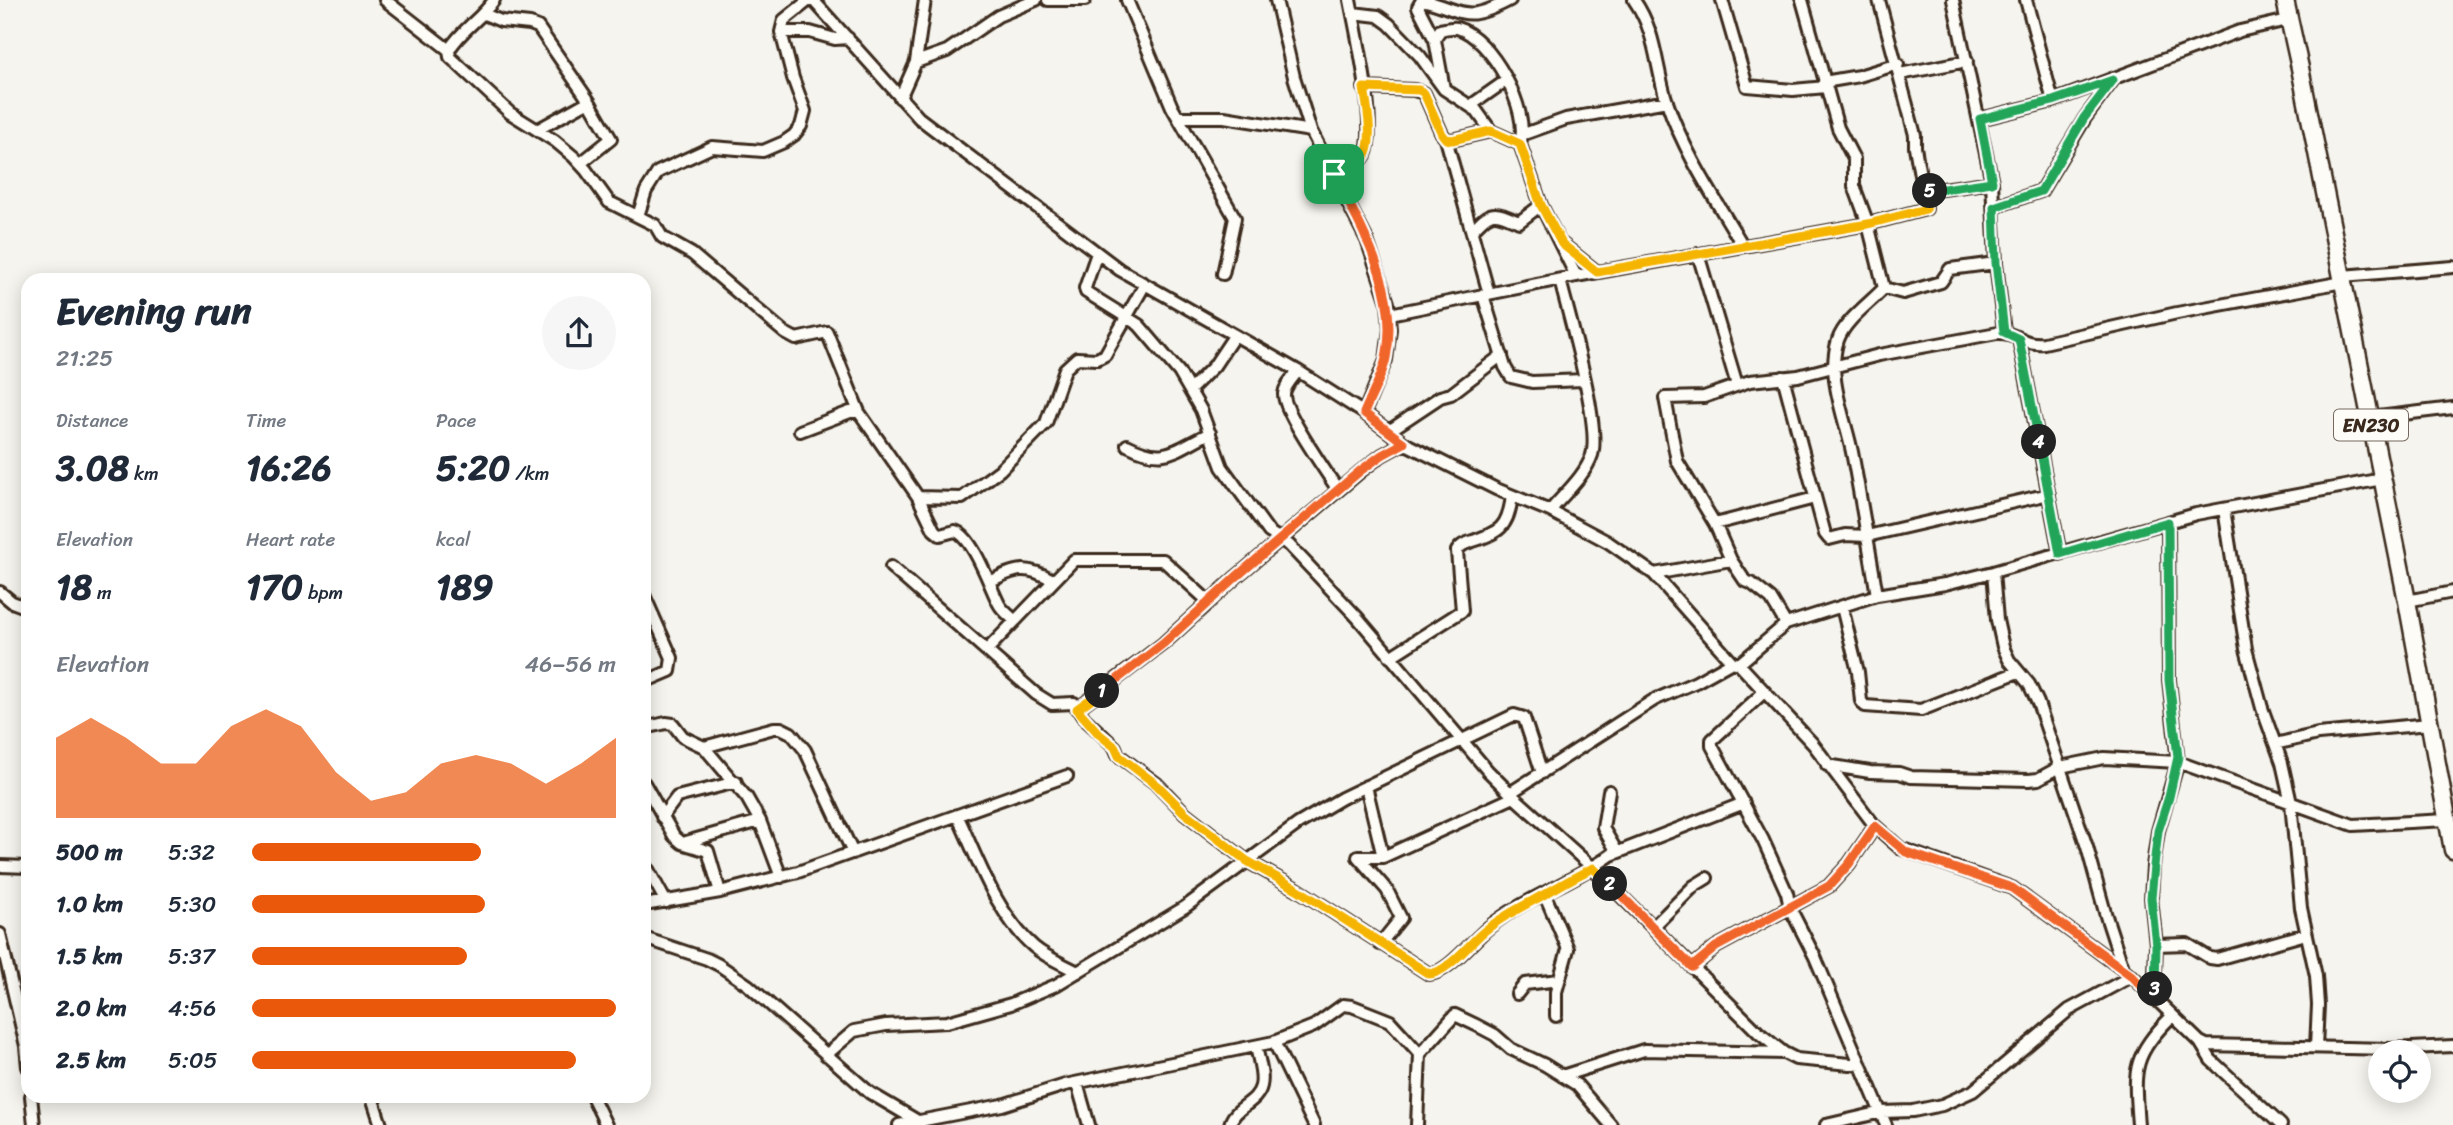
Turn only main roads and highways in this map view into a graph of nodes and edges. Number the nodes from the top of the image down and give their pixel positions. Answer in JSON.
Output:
{"nodes":[{"id":1,"x":2284,"y":0,"type":"edge"},
{"id":2,"x":2453,"y":850,"type":"edge"}],
"edges":[{"from":1,"to":2,"type":"main road","number":"EN230"}]}
